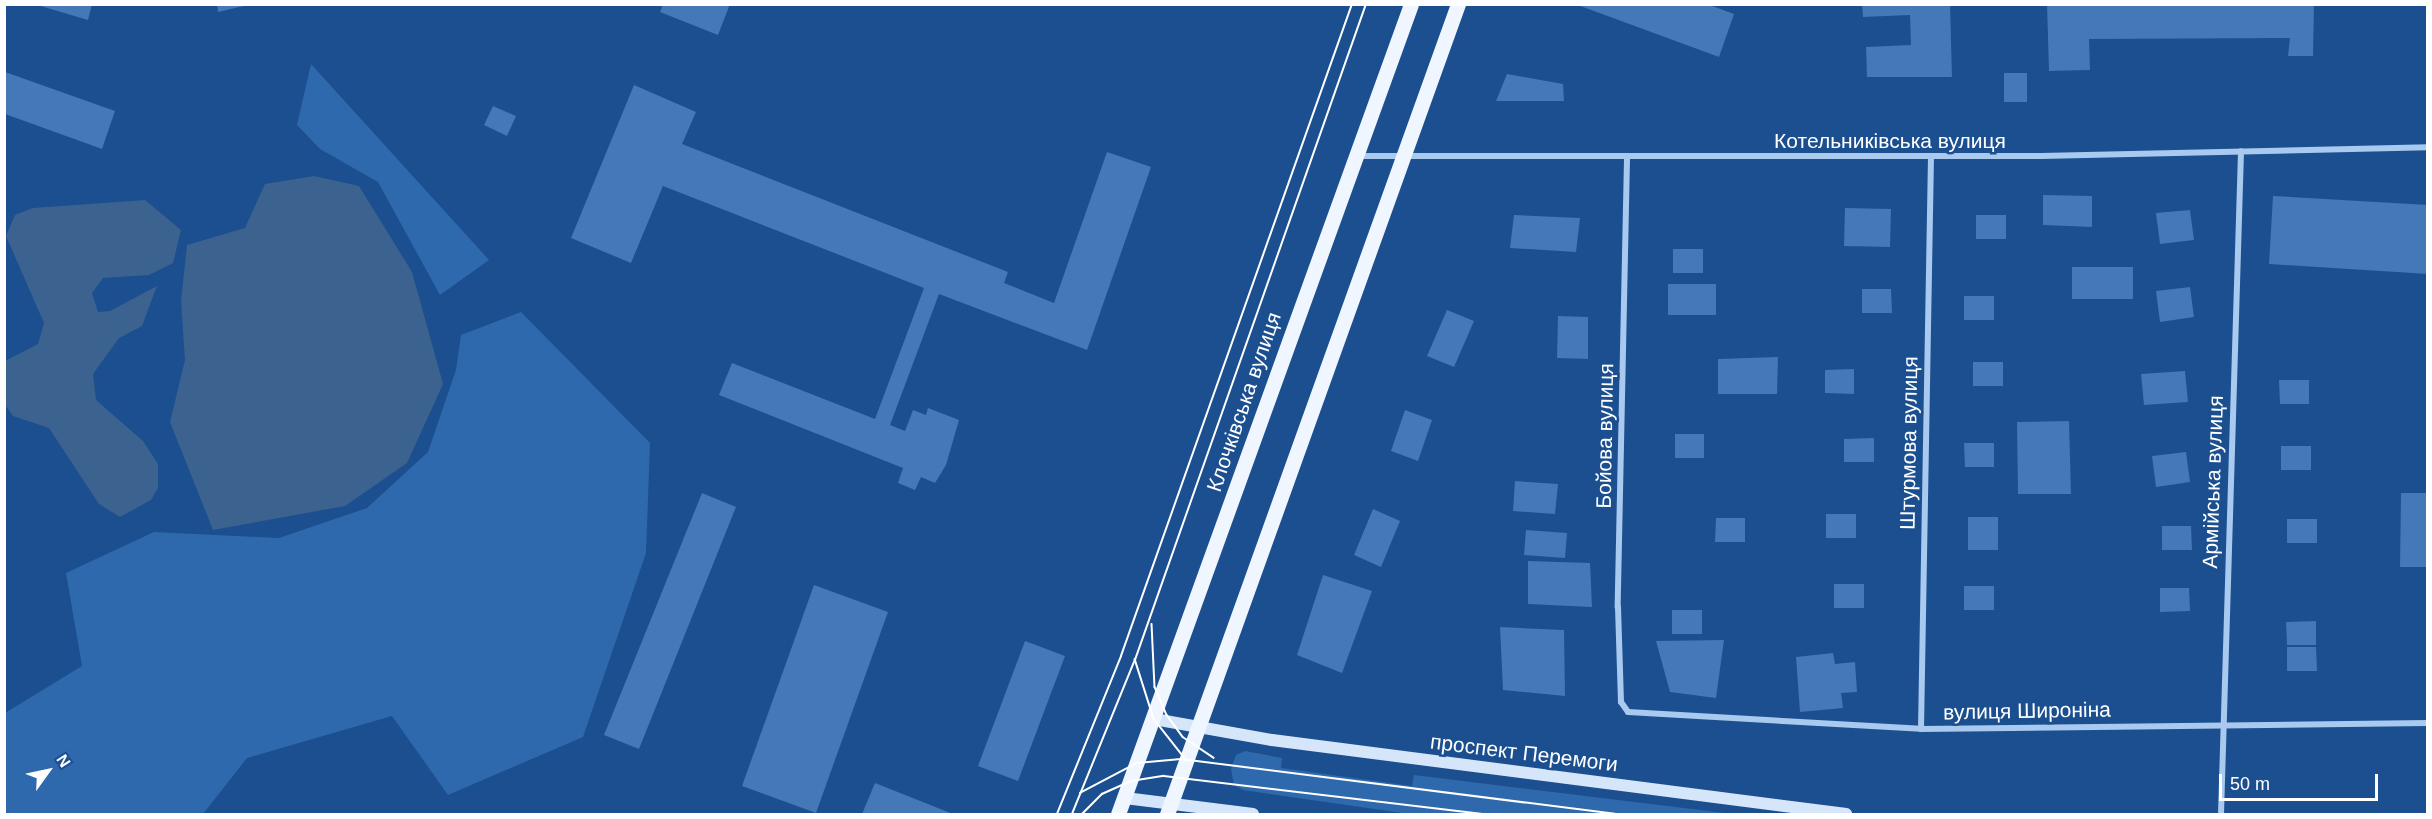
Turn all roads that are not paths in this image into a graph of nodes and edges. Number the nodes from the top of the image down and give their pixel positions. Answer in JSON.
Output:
{"nodes":[{"id":1,"x":1412,"y":4,"type":"edge"},
{"id":2,"x":1458,"y":4,"type":"edge"},
{"id":3,"x":2427,"y":147,"type":"edge"},
{"id":4,"x":2241,"y":151,"type":"junction"},
{"id":5,"x":1353,"y":156,"type":"junction"},
{"id":6,"x":1405,"y":156,"type":"junction"},
{"id":7,"x":1930,"y":157,"type":"junction"},
{"id":8,"x":1627,"y":159,"type":"junction"},
{"id":9,"x":1628,"y":712,"type":"joint"},
{"id":10,"x":1154,"y":719,"type":"junction"},
{"id":11,"x":2427,"y":723,"type":"edge"},
{"id":12,"x":2221,"y":725,"type":"junction"},
{"id":13,"x":1921,"y":729,"type":"junction"},
{"id":14,"x":1196,"y":730,"type":"junction"},
{"id":15,"x":1125,"y":798,"type":"junction"},
{"id":16,"x":1168,"y":810,"type":"edge"},
{"id":17,"x":1118,"y":814,"type":"edge"},
{"id":18,"x":1252,"y":814,"type":"edge"},
{"id":19,"x":1846,"y":814,"type":"edge"},
{"id":20,"x":2221,"y":814,"type":"edge"}],
"edges":[{"from":1,"to":5,"type":"main road","name":"Клочківська вулиця"},
{"from":2,"to":6,"type":"main road"},
{"from":3,"to":4,"type":"street","name":"Котельниківська вулиця"},
{"from":4,"to":7,"type":"street","name":"Котельниківська вулиця"},
{"from":4,"to":12,"type":"street","name":"Армійська вулиця"},
{"from":5,"to":6,"type":"street","name":"Котельниківська вулиця"},
{"from":5,"to":10,"type":"main road","name":"Клочківська вулиця"},
{"from":6,"to":8,"type":"street","name":"Котельниківська вулиця"},
{"from":6,"to":14,"type":"main road"},
{"from":7,"to":8,"type":"street","name":"Котельниківська вулиця"},
{"from":7,"to":13,"type":"street","name":"Штурмова вулиця"},
{"from":8,"to":9,"type":"street","name":"Бойова вулиця"},
{"from":9,"to":13,"type":"street","name":"вулиця Широніна"},
{"from":10,"to":14,"type":"main road","name":"проспект Перемоги"},
{"from":10,"to":15,"type":"main road","name":"Клочківська вулиця"},
{"from":11,"to":12,"type":"street","name":"вулиця Широніна"},
{"from":12,"to":13,"type":"street","name":"вулиця Широніна"},
{"from":12,"to":20,"type":"street","name":"Армійська вулиця"},
{"from":14,"to":16,"type":"main road"},
{"from":14,"to":19,"type":"main road","name":"проспект Перемоги"},
{"from":15,"to":16,"type":"main road"},
{"from":15,"to":17,"type":"main road","name":"Клочківська вулиця"},
{"from":16,"to":18,"type":"main road"}]}
